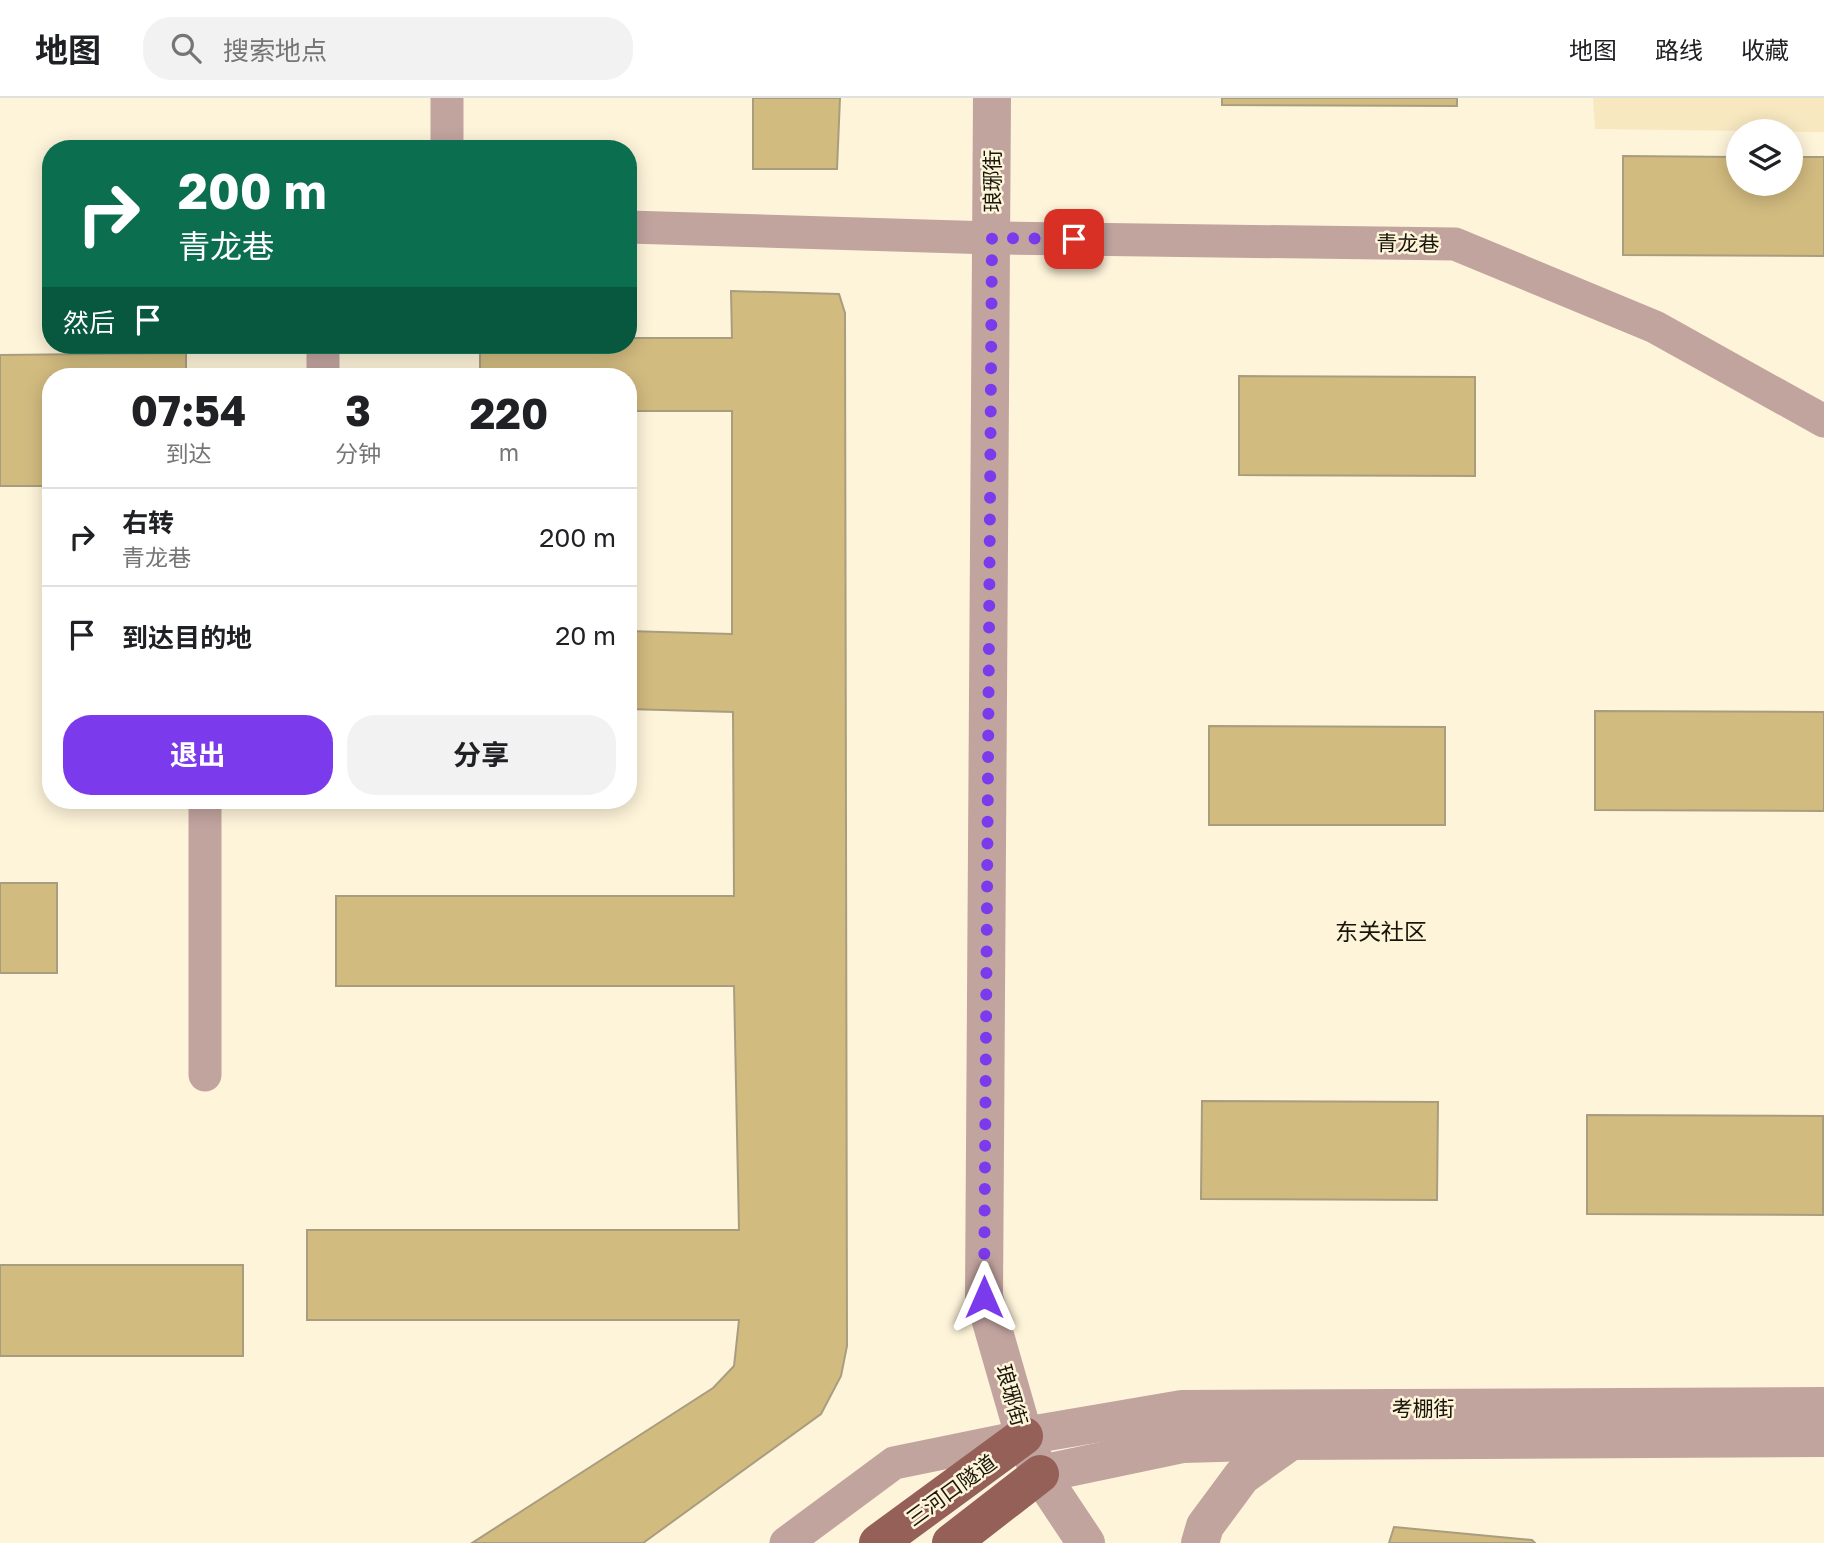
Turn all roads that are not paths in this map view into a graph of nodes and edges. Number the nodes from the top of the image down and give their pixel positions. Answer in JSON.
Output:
{"nodes":[{"id":1,"x":447,"y":98,"type":"edge"},
{"id":2,"x":992,"y":98,"type":"edge"},
{"id":3,"x":447,"y":140,"type":"edge"},
{"id":4,"x":637,"y":227,"type":"edge"},
{"id":5,"x":992,"y":238,"type":"junction"},
{"id":6,"x":1824,"y":421,"type":"edge"},
{"id":7,"x":205,"y":809,"type":"edge"},
{"id":8,"x":205,"y":1075,"type":"dead end"},
{"id":9,"x":1824,"y":1406,"type":"edge"},
{"id":10,"x":1024,"y":1436,"type":"junction"},
{"id":11,"x":1824,"y":1438,"type":"edge"},
{"id":12,"x":1291,"y":1441,"type":"junction"},
{"id":13,"x":1041,"y":1474,"type":"junction"},
{"id":14,"x":786,"y":1543,"type":"edge"},
{"id":15,"x":878,"y":1543,"type":"edge"},
{"id":16,"x":951,"y":1543,"type":"edge"},
{"id":17,"x":1086,"y":1543,"type":"edge"},
{"id":18,"x":1200,"y":1543,"type":"edge"}],
"edges":[{"from":1,"to":3,"type":"street"},
{"from":2,"to":5,"type":"street","name":"琅琊街"},
{"from":4,"to":5,"type":"street","name":"青龙巷"},
{"from":5,"to":6,"type":"street","name":"青龙巷"},
{"from":5,"to":10,"type":"street","name":"琅琊街"},
{"from":7,"to":8,"type":"street"},
{"from":9,"to":10,"type":"street","name":"考棚街"},
{"from":10,"to":13,"type":"street","name":"琅琊街"},
{"from":10,"to":14,"type":"street"},
{"from":10,"to":15,"type":"main road","name":"三河口隧道"},
{"from":11,"to":12,"type":"street","name":"考棚街"},
{"from":12,"to":13,"type":"street","name":"考棚街"},
{"from":12,"to":18,"type":"street"},
{"from":13,"to":16,"type":"main road","name":"三河口隧道"},
{"from":13,"to":17,"type":"street","name":"琅琊街"}]}
